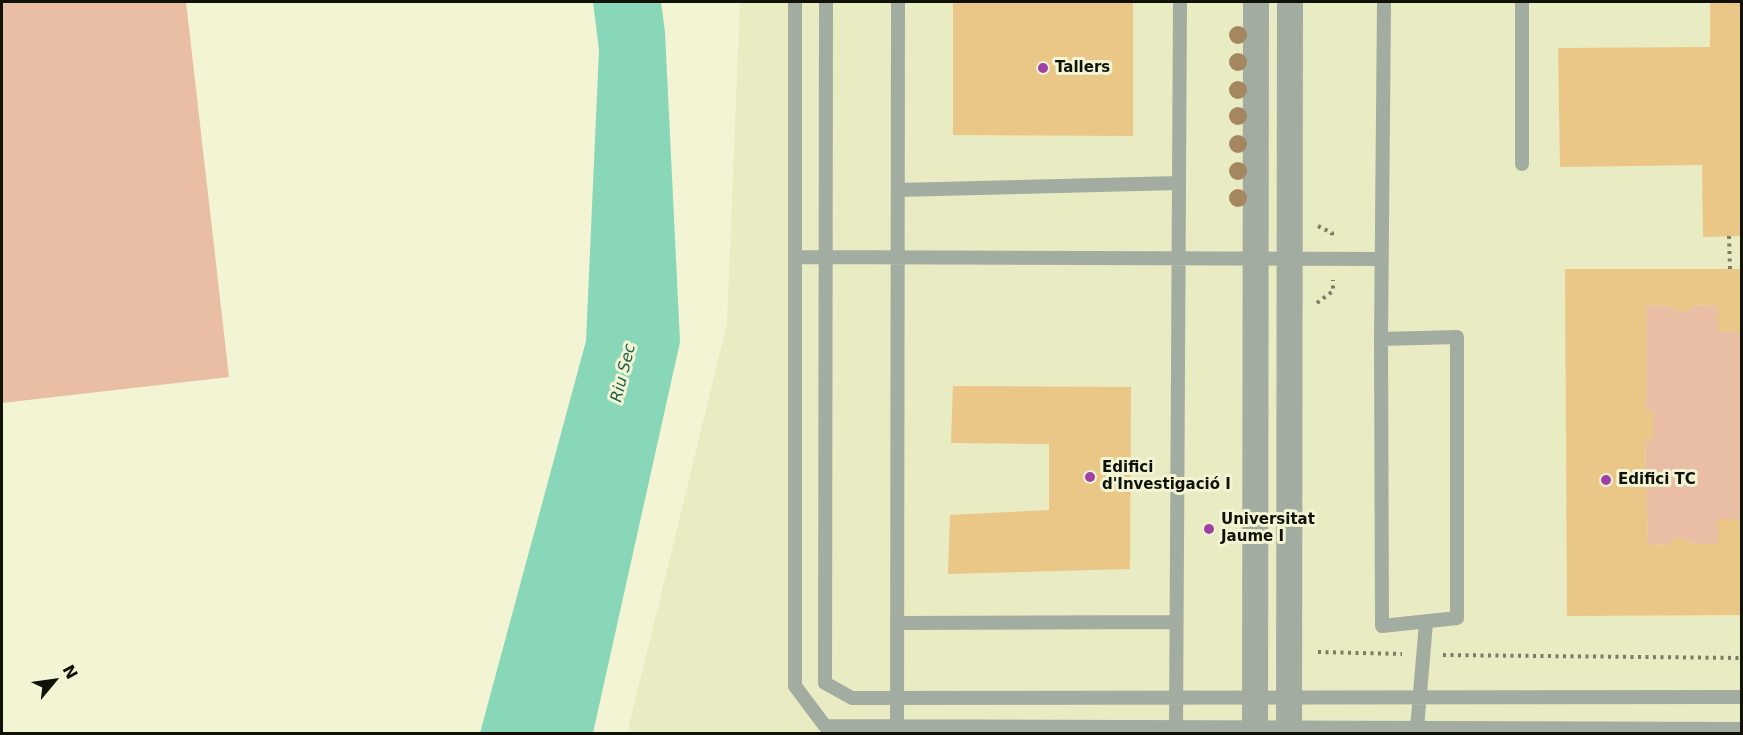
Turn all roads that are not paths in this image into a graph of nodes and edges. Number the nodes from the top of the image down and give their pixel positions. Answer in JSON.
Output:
{"nodes":[{"id":1,"x":795,"y":2,"type":"edge"},
{"id":2,"x":826,"y":2,"type":"edge"},
{"id":3,"x":898,"y":2,"type":"edge"},
{"id":4,"x":1180,"y":2,"type":"edge"},
{"id":5,"x":1256,"y":2,"type":"edge"},
{"id":6,"x":1290,"y":2,"type":"edge"},
{"id":7,"x":1384,"y":2,"type":"edge"},
{"id":8,"x":1522,"y":2,"type":"edge"},
{"id":9,"x":1522,"y":164,"type":"dead end"},
{"id":10,"x":1179,"y":183,"type":"junction"},
{"id":11,"x":898,"y":190,"type":"junction"},
{"id":12,"x":795,"y":257,"type":"junction"},
{"id":13,"x":826,"y":257,"type":"junction"},
{"id":14,"x":898,"y":257,"type":"junction"},
{"id":15,"x":1178,"y":258,"type":"junction"},
{"id":16,"x":1256,"y":258,"type":"junction"},
{"id":17,"x":1290,"y":259,"type":"junction"},
{"id":18,"x":1380,"y":259,"type":"junction"},
{"id":19,"x":1381,"y":339,"type":"junction"},
{"id":20,"x":1176,"y":622,"type":"junction"},
{"id":21,"x":897,"y":623,"type":"junction"},
{"id":22,"x":1426,"y":623,"type":"junction"},
{"id":23,"x":1256,"y":697,"type":"junction"},
{"id":24,"x":1421,"y":697,"type":"junction"},
{"id":25,"x":1742,"y":697,"type":"edge"},
{"id":26,"x":897,"y":698,"type":"junction"},
{"id":27,"x":1176,"y":698,"type":"junction"},
{"id":28,"x":1289,"y":698,"type":"junction"},
{"id":29,"x":897,"y":726,"type":"junction"},
{"id":30,"x":1176,"y":727,"type":"junction"},
{"id":31,"x":1417,"y":728,"type":"junction"},
{"id":32,"x":1742,"y":729,"type":"edge"},
{"id":33,"x":1256,"y":731,"type":"edge"},
{"id":34,"x":1289,"y":731,"type":"edge"}],
"edges":[{"from":1,"to":12,"type":"lane"},
{"from":2,"to":13,"type":"lane"},
{"from":3,"to":11,"type":"lane"},
{"from":4,"to":10,"type":"lane"},
{"from":5,"to":16,"type":"street"},
{"from":6,"to":17,"type":"street"},
{"from":7,"to":18,"type":"lane"},
{"from":8,"to":9,"type":"lane"},
{"from":10,"to":11,"type":"lane"},
{"from":10,"to":15,"type":"lane"},
{"from":11,"to":14,"type":"lane"},
{"from":12,"to":13,"type":"lane"},
{"from":12,"to":29,"type":"lane"},
{"from":13,"to":14,"type":"lane"},
{"from":13,"to":26,"type":"lane"},
{"from":14,"to":15,"type":"lane"},
{"from":14,"to":21,"type":"lane"},
{"from":15,"to":16,"type":"lane"},
{"from":15,"to":20,"type":"lane"},
{"from":16,"to":17,"type":"lane"},
{"from":16,"to":23,"type":"street"},
{"from":17,"to":18,"type":"lane"},
{"from":17,"to":28,"type":"street"},
{"from":18,"to":19,"type":"lane"},
{"from":19,"to":22,"type":"lane"},
{"from":19,"to":22,"type":"lane"},
{"from":20,"to":21,"type":"lane"},
{"from":20,"to":27,"type":"lane"},
{"from":21,"to":26,"type":"lane"},
{"from":22,"to":24,"type":"lane"},
{"from":23,"to":27,"type":"lane"},
{"from":23,"to":28,"type":"lane"},
{"from":23,"to":33,"type":"street"},
{"from":24,"to":25,"type":"lane"},
{"from":24,"to":28,"type":"lane"},
{"from":24,"to":31,"type":"lane"},
{"from":26,"to":27,"type":"lane"},
{"from":26,"to":29,"type":"lane"},
{"from":27,"to":30,"type":"lane"},
{"from":28,"to":34,"type":"street"},
{"from":29,"to":30,"type":"lane"},
{"from":30,"to":33,"type":"lane"},
{"from":31,"to":32,"type":"lane"},
{"from":31,"to":34,"type":"lane"},
{"from":33,"to":34,"type":"lane"}]}
